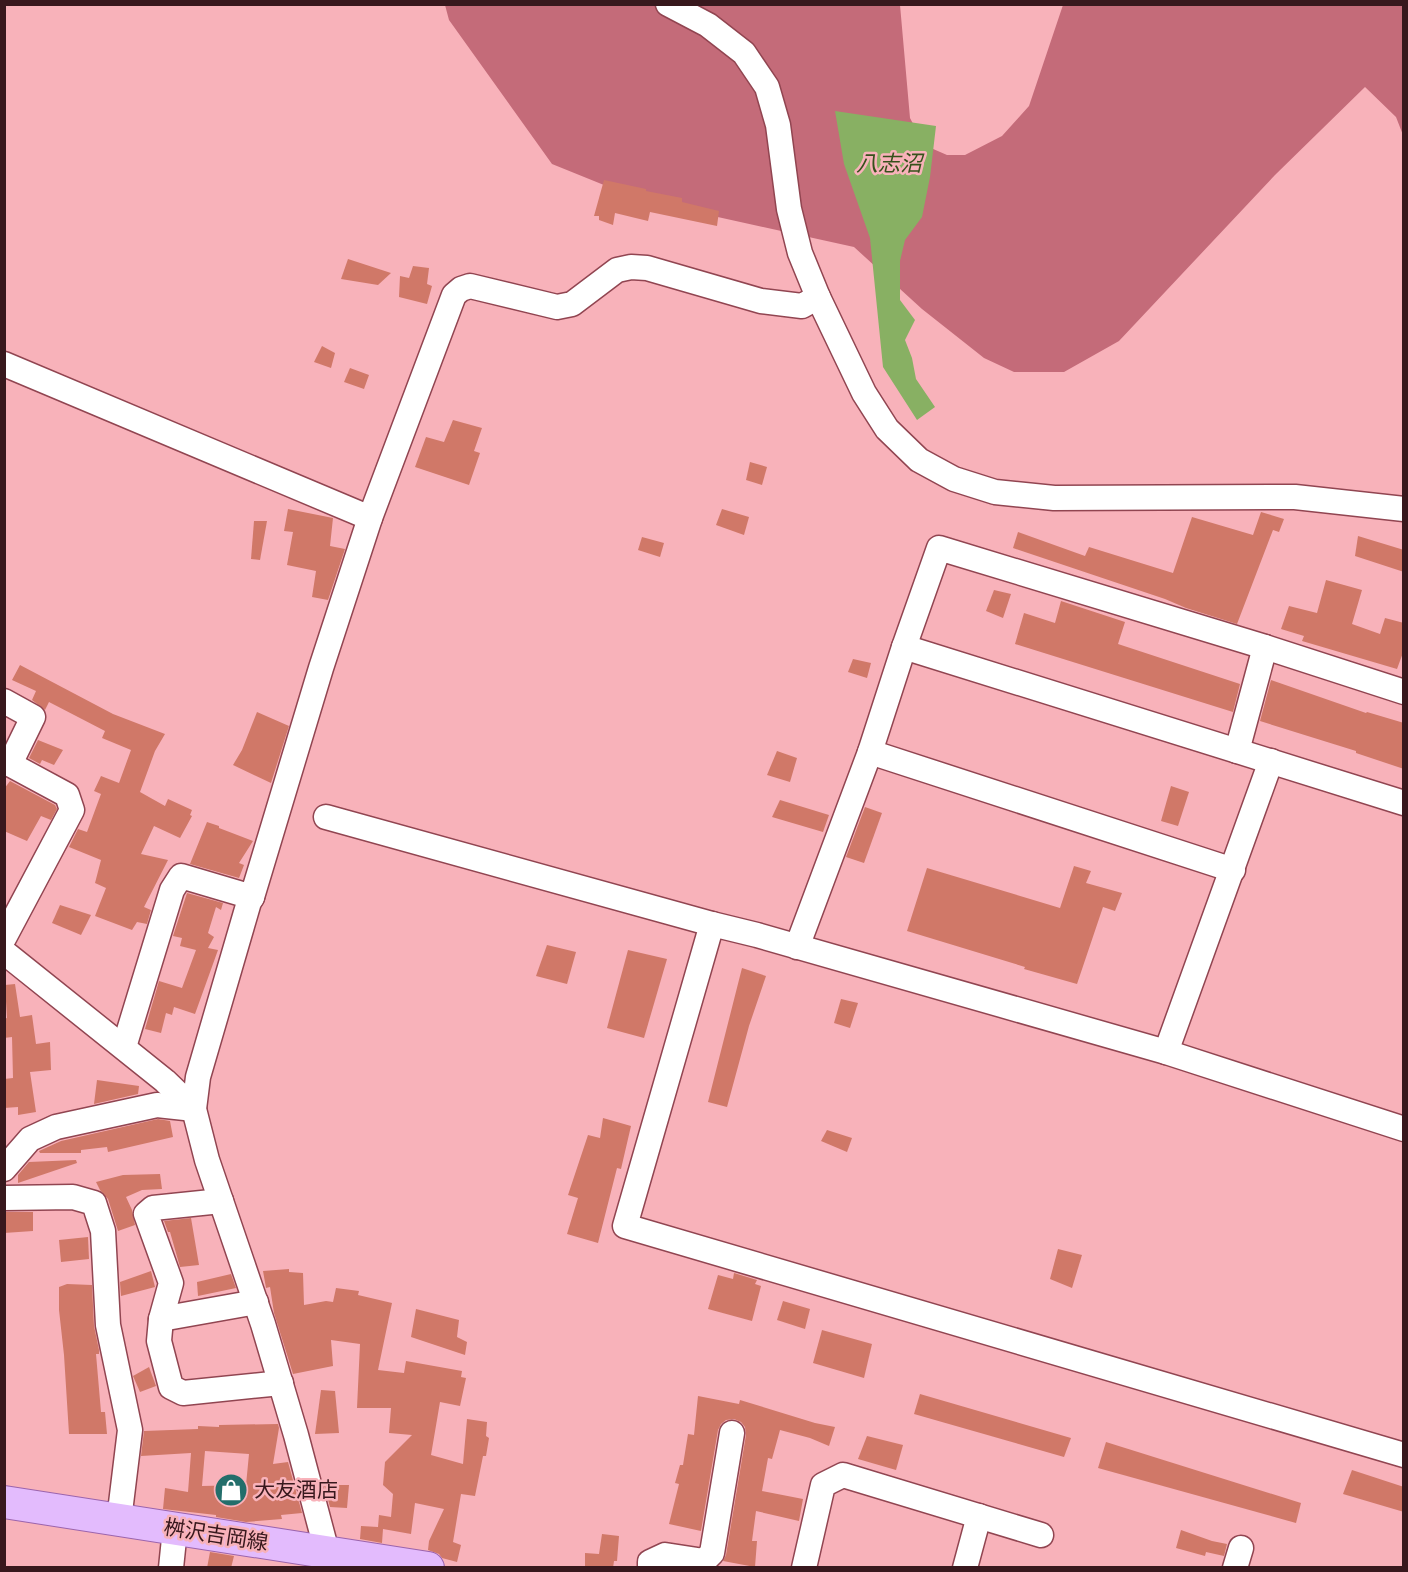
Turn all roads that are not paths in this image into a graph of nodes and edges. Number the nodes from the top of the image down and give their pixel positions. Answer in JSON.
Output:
{"nodes":[{"id":1,"x":668,"y":4,"type":"edge"},
{"id":2,"x":818,"y":297,"type":"junction"},
{"id":3,"x":4,"y":364,"type":"edge"},
{"id":4,"x":1404,"y":509,"type":"edge"},
{"id":5,"x":370,"y":518,"type":"junction"},
{"id":6,"x":903,"y":647,"type":"junction"},
{"id":7,"x":1265,"y":647,"type":"junction"},
{"id":8,"x":1404,"y":692,"type":"edge"},
{"id":9,"x":4,"y":701,"type":"edge"},
{"id":10,"x":1237,"y":751,"type":"junction"},
{"id":11,"x":870,"y":752,"type":"junction"},
{"id":12,"x":1271,"y":761,"type":"junction"},
{"id":13,"x":7,"y":763,"type":"edge"},
{"id":14,"x":1404,"y":803,"type":"edge"},
{"id":15,"x":326,"y":817,"type":"dead end"},
{"id":16,"x":1233,"y":870,"type":"junction"},
{"id":17,"x":252,"y":897,"type":"junction"},
{"id":18,"x":712,"y":924,"type":"junction"},
{"id":19,"x":4,"y":938,"type":"edge"},
{"id":20,"x":797,"y":947,"type":"junction"},
{"id":21,"x":4,"y":952,"type":"edge"},
{"id":22,"x":124,"y":1047,"type":"junction"},
{"id":23,"x":1166,"y":1052,"type":"junction"},
{"id":24,"x":194,"y":1109,"type":"junction"},
{"id":25,"x":1404,"y":1129,"type":"edge"},
{"id":26,"x":4,"y":1168,"type":"edge"},
{"id":27,"x":4,"y":1198,"type":"edge"},
{"id":28,"x":221,"y":1201,"type":"junction"},
{"id":29,"x":256,"y":1302,"type":"junction"},
{"id":30,"x":161,"y":1319,"type":"junction"},
{"id":31,"x":281,"y":1383,"type":"junction"},
{"id":32,"x":732,"y":1433,"type":"dead end"},
{"id":33,"x":1404,"y":1455,"type":"edge"},
{"id":34,"x":4,"y":1502,"type":"edge"},
{"id":35,"x":979,"y":1516,"type":"junction"},
{"id":36,"x":119,"y":1520,"type":"junction"},
{"id":37,"x":175,"y":1529,"type":"junction"},
{"id":38,"x":1041,"y":1535,"type":"dead end"},
{"id":39,"x":336,"y":1558,"type":"edge"},
{"id":40,"x":171,"y":1568,"type":"edge"},
{"id":41,"x":428,"y":1568,"type":"edge"},
{"id":42,"x":650,"y":1568,"type":"edge"},
{"id":43,"x":804,"y":1568,"type":"edge"},
{"id":44,"x":965,"y":1568,"type":"edge"}],
"edges":[{"from":1,"to":2,"type":"street"},
{"from":2,"to":4,"type":"street"},
{"from":2,"to":5,"type":"street"},
{"from":3,"to":5,"type":"street"},
{"from":5,"to":17,"type":"street"},
{"from":6,"to":7,"type":"street"},
{"from":6,"to":10,"type":"street"},
{"from":6,"to":11,"type":"street"},
{"from":7,"to":8,"type":"street"},
{"from":7,"to":10,"type":"street"},
{"from":9,"to":13,"type":"street"},
{"from":10,"to":12,"type":"street"},
{"from":11,"to":16,"type":"street"},
{"from":11,"to":20,"type":"street"},
{"from":12,"to":14,"type":"street"},
{"from":12,"to":16,"type":"street"},
{"from":13,"to":19,"type":"street"},
{"from":15,"to":18,"type":"street"},
{"from":16,"to":23,"type":"street"},
{"from":17,"to":22,"type":"street"},
{"from":17,"to":24,"type":"street"},
{"from":18,"to":20,"type":"street"},
{"from":18,"to":33,"type":"street"},
{"from":20,"to":23,"type":"street"},
{"from":21,"to":22,"type":"street"},
{"from":22,"to":24,"type":"street"},
{"from":23,"to":25,"type":"street"},
{"from":24,"to":26,"type":"street"},
{"from":24,"to":28,"type":"street"},
{"from":27,"to":36,"type":"street"},
{"from":28,"to":29,"type":"street"},
{"from":28,"to":30,"type":"street"},
{"from":29,"to":30,"type":"street"},
{"from":29,"to":31,"type":"street"},
{"from":30,"to":31,"type":"street"},
{"from":31,"to":39,"type":"street"},
{"from":32,"to":42,"type":"street"},
{"from":34,"to":36,"type":"main road","name":"桝沢吉岡線"},
{"from":35,"to":38,"type":"street"},
{"from":35,"to":43,"type":"street"},
{"from":35,"to":44,"type":"street"},
{"from":36,"to":37,"type":"main road","name":"桝沢吉岡線"},
{"from":37,"to":39,"type":"main road","name":"桝沢吉岡線"},
{"from":37,"to":40,"type":"street"},
{"from":39,"to":41,"type":"main road","name":"桝沢吉岡線"}]}
